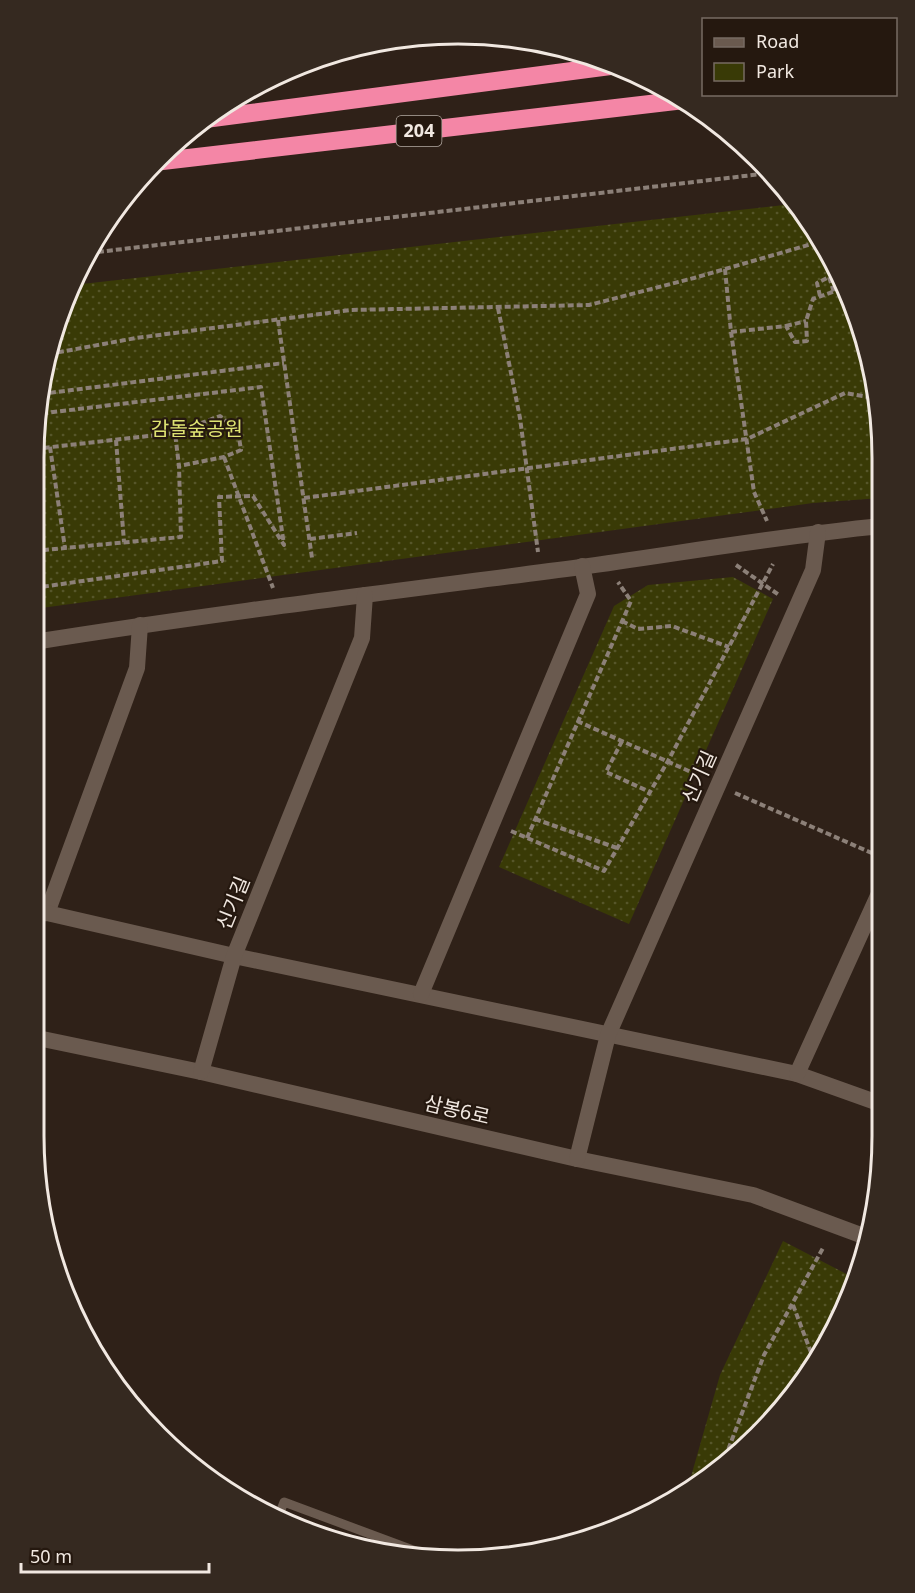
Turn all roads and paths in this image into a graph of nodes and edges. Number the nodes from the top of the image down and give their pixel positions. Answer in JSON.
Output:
{"nodes":[{"id":1,"x":598,"y":68,"type":"edge"},
{"id":2,"x":669,"y":102,"type":"edge"},
{"id":3,"x":223,"y":116,"type":"edge"},
{"id":4,"x":170,"y":160,"type":"edge"},
{"id":5,"x":759,"y":174,"type":"edge"},
{"id":6,"x":812,"y":244,"type":"edge"},
{"id":7,"x":98,"y":252,"type":"edge"},
{"id":8,"x":725,"y":269,"type":"junction"},
{"id":9,"x":834,"y":292,"type":"joint"},
{"id":10,"x":820,"y":296,"type":"junction"},
{"id":11,"x":498,"y":308,"type":"junction"},
{"id":12,"x":278,"y":320,"type":"junction"},
{"id":13,"x":806,"y":321,"type":"junction"},
{"id":14,"x":786,"y":326,"type":"junction"},
{"id":15,"x":731,"y":332,"type":"junction"},
{"id":16,"x":57,"y":352,"type":"edge"},
{"id":17,"x":284,"y":363,"type":"junction"},
{"id":18,"x":49,"y":393,"type":"edge"},
{"id":19,"x":867,"y":397,"type":"edge"},
{"id":20,"x":46,"y":413,"type":"edge"},
{"id":21,"x":175,"y":433,"type":"junction"},
{"id":22,"x":747,"y":439,"type":"junction"},
{"id":23,"x":116,"y":440,"type":"junction"},
{"id":24,"x":50,"y":447,"type":"junction"},
{"id":25,"x":44,"y":448,"type":"edge"},
{"id":26,"x":224,"y":457,"type":"junction"},
{"id":27,"x":179,"y":466,"type":"junction"},
{"id":28,"x":526,"y":468,"type":"junction"},
{"id":29,"x":238,"y":495,"type":"junction"},
{"id":30,"x":304,"y":498,"type":"junction"},
{"id":31,"x":872,"y":527,"type":"edge"},
{"id":32,"x":771,"y":529,"type":"dead end"},
{"id":33,"x":357,"y":532,"type":"dead end"},
{"id":34,"x":818,"y":532,"type":"junction"},
{"id":35,"x":310,"y":539,"type":"junction"},
{"id":36,"x":124,"y":542,"type":"junction"},
{"id":37,"x":65,"y":548,"type":"junction"},
{"id":38,"x":44,"y":550,"type":"edge"},
{"id":39,"x":538,"y":556,"type":"dead end"},
{"id":40,"x":312,"y":558,"type":"dead end"},
{"id":41,"x":733,"y":562,"type":"dead end"},
{"id":42,"x":773,"y":564,"type":"dead end"},
{"id":43,"x":582,"y":566,"type":"junction"},
{"id":44,"x":617,"y":582,"type":"dead end"},
{"id":45,"x":763,"y":583,"type":"junction"},
{"id":46,"x":44,"y":587,"type":"edge"},
{"id":47,"x":274,"y":591,"type":"dead end"},
{"id":48,"x":365,"y":595,"type":"junction"},
{"id":49,"x":780,"y":595,"type":"dead end"},
{"id":50,"x":622,"y":621,"type":"junction"},
{"id":51,"x":140,"y":625,"type":"junction"},
{"id":52,"x":44,"y":640,"type":"edge"},
{"id":53,"x":729,"y":647,"type":"junction"},
{"id":54,"x":577,"y":721,"type":"junction"},
{"id":55,"x":622,"y":741,"type":"junction"},
{"id":56,"x":668,"y":761,"type":"junction"},
{"id":57,"x":701,"y":776,"type":"dead end"},
{"id":58,"x":650,"y":792,"type":"junction"},
{"id":59,"x":734,"y":793,"type":"dead end"},
{"id":60,"x":535,"y":819,"type":"junction"},
{"id":61,"x":506,"y":829,"type":"dead end"},
{"id":62,"x":527,"y":838,"type":"junction"},
{"id":63,"x":617,"y":848,"type":"junction"},
{"id":64,"x":872,"y":853,"type":"edge"},
{"id":65,"x":44,"y":903,"type":"edge"},
{"id":66,"x":872,"y":909,"type":"edge"},
{"id":67,"x":44,"y":914,"type":"edge"},
{"id":68,"x":234,"y":956,"type":"junction"},
{"id":69,"x":421,"y":994,"type":"junction"},
{"id":70,"x":608,"y":1035,"type":"junction"},
{"id":71,"x":44,"y":1039,"type":"edge"},
{"id":72,"x":201,"y":1072,"type":"junction"},
{"id":73,"x":797,"y":1074,"type":"junction"},
{"id":74,"x":872,"y":1101,"type":"edge"},
{"id":75,"x":577,"y":1159,"type":"junction"},
{"id":76,"x":859,"y":1234,"type":"edge"},
{"id":77,"x":823,"y":1248,"type":"dead end"},
{"id":78,"x":792,"y":1304,"type":"junction"},
{"id":79,"x":810,"y":1351,"type":"edge"},
{"id":80,"x":729,"y":1448,"type":"edge"},
{"id":81,"x":281,"y":1510,"type":"edge"},
{"id":82,"x":400,"y":1546,"type":"edge"}],
"edges":[{"from":1,"to":3,"type":"highway","number":"204"},
{"from":2,"to":4,"type":"highway","number":"204"},
{"from":5,"to":7,"type":"path"},
{"from":6,"to":8,"type":"path"},
{"from":8,"to":11,"type":"path"},
{"from":8,"to":15,"type":"path"},
{"from":9,"to":10,"type":"path"},
{"from":9,"to":10,"type":"path"},
{"from":10,"to":13,"type":"path"},
{"from":11,"to":12,"type":"path"},
{"from":11,"to":28,"type":"path"},
{"from":12,"to":16,"type":"path"},
{"from":12,"to":17,"type":"path"},
{"from":13,"to":14,"type":"path"},
{"from":13,"to":14,"type":"path"},
{"from":14,"to":15,"type":"path"},
{"from":15,"to":22,"type":"path"},
{"from":17,"to":18,"type":"path"},
{"from":17,"to":30,"type":"path"},
{"from":19,"to":22,"type":"path"},
{"from":20,"to":29,"type":"path"},
{"from":21,"to":23,"type":"path"},
{"from":21,"to":26,"type":"path"},
{"from":21,"to":27,"type":"path"},
{"from":22,"to":28,"type":"path"},
{"from":22,"to":32,"type":"path"},
{"from":23,"to":24,"type":"path"},
{"from":23,"to":36,"type":"path"},
{"from":24,"to":25,"type":"path"},
{"from":24,"to":37,"type":"path"},
{"from":26,"to":27,"type":"path"},
{"from":26,"to":29,"type":"path"},
{"from":27,"to":36,"type":"path"},
{"from":28,"to":30,"type":"path"},
{"from":28,"to":39,"type":"path"},
{"from":29,"to":46,"type":"path"},
{"from":29,"to":47,"type":"path"},
{"from":30,"to":35,"type":"path"},
{"from":31,"to":34,"type":"street"},
{"from":33,"to":35,"type":"path"},
{"from":34,"to":43,"type":"street"},
{"from":34,"to":70,"type":"street","name":"신기길"},
{"from":35,"to":40,"type":"path"},
{"from":36,"to":37,"type":"path"},
{"from":37,"to":38,"type":"path"},
{"from":41,"to":45,"type":"path"},
{"from":42,"to":45,"type":"path"},
{"from":43,"to":48,"type":"street"},
{"from":43,"to":69,"type":"street"},
{"from":44,"to":50,"type":"path"},
{"from":45,"to":49,"type":"path"},
{"from":45,"to":53,"type":"path"},
{"from":48,"to":51,"type":"street"},
{"from":48,"to":68,"type":"street","name":"신기길"},
{"from":50,"to":53,"type":"path"},
{"from":50,"to":54,"type":"path"},
{"from":51,"to":52,"type":"street"},
{"from":51,"to":65,"type":"street","name":"신기길"},
{"from":53,"to":56,"type":"path"},
{"from":54,"to":55,"type":"path"},
{"from":54,"to":60,"type":"path"},
{"from":55,"to":56,"type":"path"},
{"from":55,"to":58,"type":"path"},
{"from":56,"to":57,"type":"path"},
{"from":56,"to":58,"type":"path"},
{"from":58,"to":63,"type":"path"},
{"from":59,"to":64,"type":"path"},
{"from":60,"to":62,"type":"path"},
{"from":60,"to":63,"type":"path"},
{"from":61,"to":62,"type":"path"},
{"from":62,"to":63,"type":"path"},
{"from":66,"to":73,"type":"street"},
{"from":67,"to":68,"type":"street","name":"신기길"},
{"from":68,"to":69,"type":"street","name":"신기길"},
{"from":68,"to":72,"type":"street","name":"신기길"},
{"from":69,"to":70,"type":"street","name":"신기길"},
{"from":70,"to":73,"type":"street","name":"신기길"},
{"from":70,"to":75,"type":"street","name":"신기길"},
{"from":71,"to":72,"type":"street","name":"삼봉6로"},
{"from":72,"to":75,"type":"street","name":"삼봉6로"},
{"from":73,"to":74,"type":"street","name":"신기길"},
{"from":75,"to":76,"type":"street","name":"삼봉6로"},
{"from":77,"to":78,"type":"path"},
{"from":78,"to":79,"type":"path"},
{"from":78,"to":80,"type":"path"},
{"from":81,"to":82,"type":"lane"}]}
